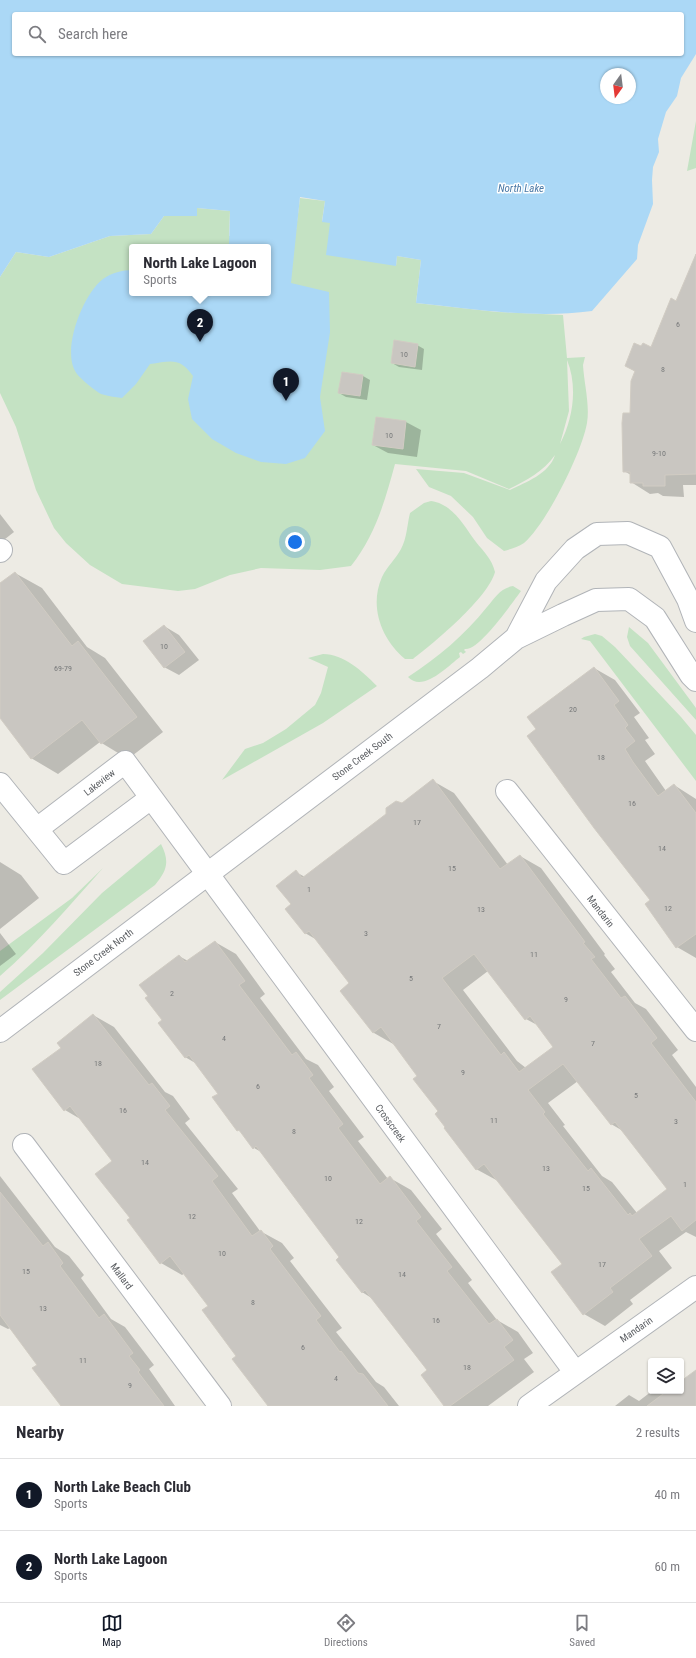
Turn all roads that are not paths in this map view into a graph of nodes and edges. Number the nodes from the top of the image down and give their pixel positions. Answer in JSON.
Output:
{"nodes":[{"id":1,"x":696,"y":620,"type":"edge"},
{"id":2,"x":516,"y":638,"type":"junction"},
{"id":3,"x":696,"y":680,"type":"edge"},
{"id":4,"x":0,"y":784,"type":"edge"},
{"id":5,"x":507,"y":791,"type":"dead end"},
{"id":6,"x":151,"y":798,"type":"junction"},
{"id":7,"x":37,"y":829,"type":"junction"},
{"id":8,"x":207,"y":874,"type":"junction"},
{"id":9,"x":696,"y":1030,"type":"edge"},
{"id":10,"x":0,"y":1031,"type":"edge"},
{"id":11,"x":24,"y":1145,"type":"dead end"},
{"id":12,"x":696,"y":1287,"type":"edge"},
{"id":13,"x":575,"y":1372,"type":"junction"},
{"id":14,"x":220,"y":1406,"type":"edge"},
{"id":15,"x":529,"y":1406,"type":"edge"}],
"edges":[{"from":1,"to":2,"type":"street","name":"Stone Creek South"},
{"from":2,"to":3,"type":"street","name":"Stone Creek South"},
{"from":2,"to":8,"type":"street","name":"Stone Creek South"},
{"from":4,"to":7,"type":"street"},
{"from":5,"to":9,"type":"street","name":"Mandarin"},
{"from":6,"to":7,"type":"street"},
{"from":6,"to":7,"type":"street","name":"Lakeview"},
{"from":6,"to":8,"type":"street","name":"Lakeview"},
{"from":8,"to":10,"type":"street","name":"Stone Creek North"},
{"from":8,"to":13,"type":"street","name":"Crosscreek"},
{"from":11,"to":14,"type":"street","name":"Mallard"},
{"from":12,"to":13,"type":"street","name":"Mandarin"},
{"from":13,"to":15,"type":"street"}]}
